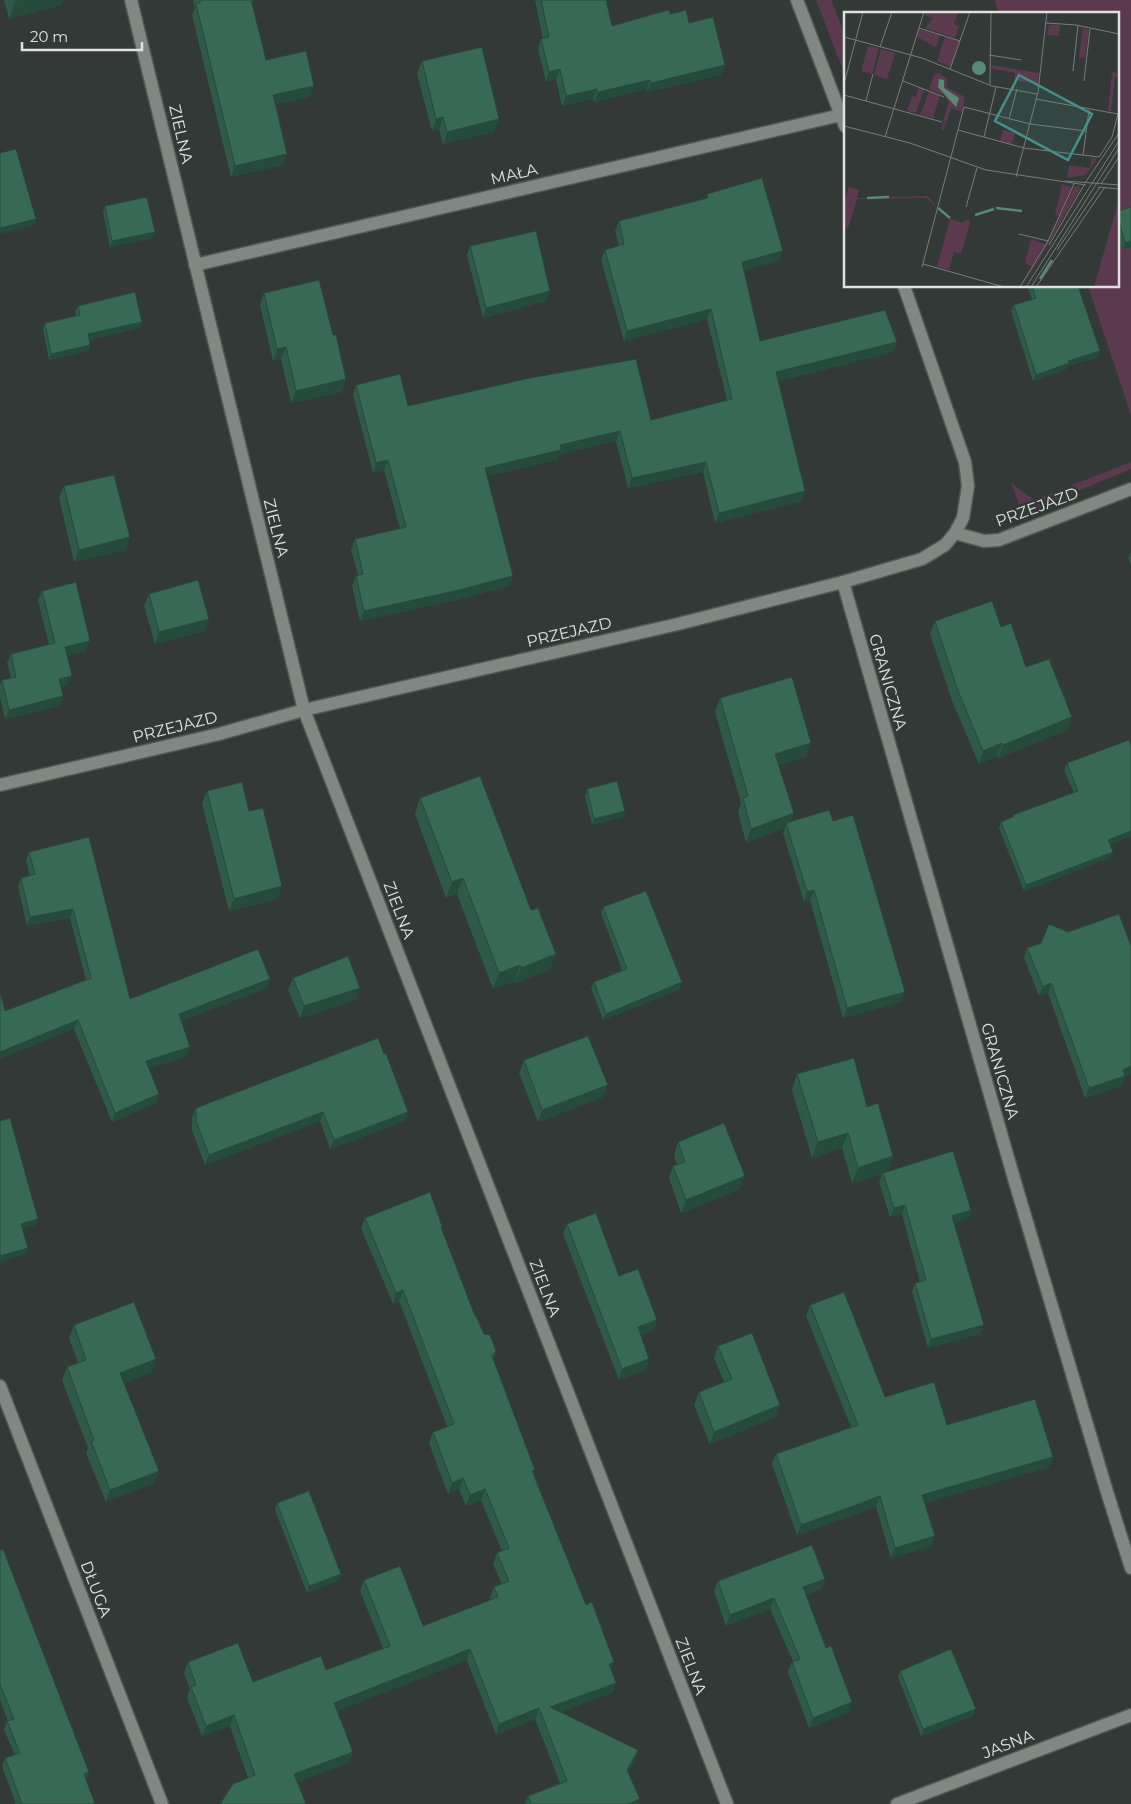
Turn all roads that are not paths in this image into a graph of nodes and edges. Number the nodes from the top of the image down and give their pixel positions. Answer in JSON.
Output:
{"nodes":[{"id":1,"x":131,"y":0,"type":"edge"},
{"id":2,"x":797,"y":0,"type":"edge"},
{"id":3,"x":843,"y":121,"type":"edge"},
{"id":4,"x":194,"y":265,"type":"junction"},
{"id":5,"x":905,"y":288,"type":"edge"},
{"id":6,"x":1131,"y":489,"type":"edge"},
{"id":7,"x":955,"y":533,"type":"junction"},
{"id":8,"x":844,"y":582,"type":"junction"},
{"id":9,"x":304,"y":710,"type":"junction"},
{"id":10,"x":0,"y":785,"type":"edge"},
{"id":11,"x":0,"y":1386,"type":"edge"},
{"id":12,"x":1131,"y":1568,"type":"edge"},
{"id":13,"x":1131,"y":1714,"type":"edge"},
{"id":14,"x":162,"y":1804,"type":"edge"},
{"id":15,"x":727,"y":1804,"type":"edge"},
{"id":16,"x":897,"y":1804,"type":"edge"}],
"edges":[{"from":1,"to":4,"type":"street","name":"ZIELNA"},
{"from":2,"to":3,"type":"street"},
{"from":3,"to":4,"type":"street","name":"MAŁA"},
{"from":4,"to":9,"type":"street","name":"ZIELNA"},
{"from":5,"to":7,"type":"street"},
{"from":6,"to":7,"type":"street","name":"PRZEJAZD"},
{"from":7,"to":8,"type":"street","name":"PRZEJAZD"},
{"from":8,"to":9,"type":"street","name":"PRZEJAZD"},
{"from":8,"to":12,"type":"street","name":"GRANICZNA"},
{"from":9,"to":10,"type":"street","name":"PRZEJAZD"},
{"from":9,"to":15,"type":"street","name":"ZIELNA"},
{"from":11,"to":14,"type":"street","name":"DŁUGA"},
{"from":13,"to":16,"type":"street","name":"JASNA"}]}
